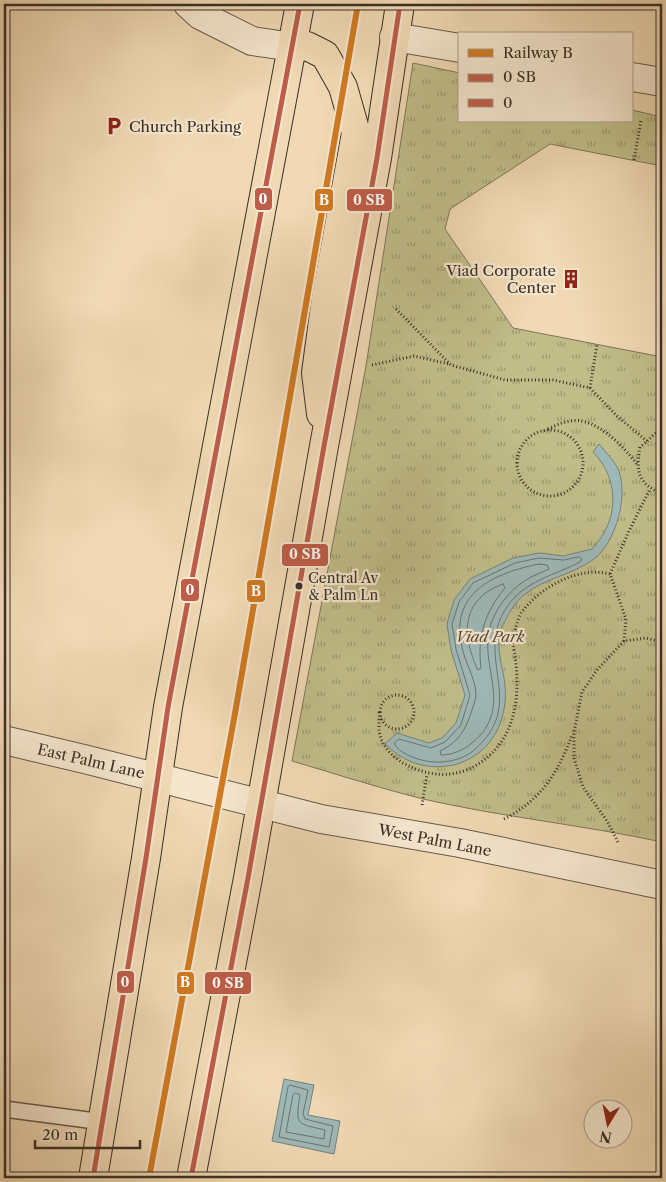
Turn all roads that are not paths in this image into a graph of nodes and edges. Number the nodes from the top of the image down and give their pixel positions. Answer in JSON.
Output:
{"nodes":[{"id":1,"x":188,"y":4,"type":"edge"},
{"id":2,"x":300,"y":4,"type":"edge"},
{"id":3,"x":400,"y":4,"type":"edge"},
{"id":4,"x":394,"y":37,"type":"junction"},
{"id":5,"x":293,"y":47,"type":"junction"},
{"id":6,"x":458,"y":48,"type":"edge"},
{"id":7,"x":634,"y":77,"type":"edge"},
{"id":8,"x":662,"y":82,"type":"edge"},
{"id":9,"x":324,"y":446,"type":"junction"},
{"id":10,"x":4,"y":740,"type":"edge"},
{"id":11,"x":158,"y":777,"type":"junction"},
{"id":12,"x":208,"y":790,"type":"joint"},
{"id":13,"x":261,"y":803,"type":"junction"},
{"id":14,"x":650,"y":883,"type":"edge"},
{"id":15,"x":4,"y":1109,"type":"edge"},
{"id":16,"x":102,"y":1122,"type":"junction"},
{"id":17,"x":93,"y":1178,"type":"edge"},
{"id":18,"x":191,"y":1178,"type":"edge"}],
"edges":[{"from":1,"to":5,"type":"street"},
{"from":2,"to":5,"type":"main road"},
{"from":3,"to":4,"type":"main road"},
{"from":4,"to":6,"type":"street"},
{"from":4,"to":9,"type":"main road"},
{"from":5,"to":9,"type":"main road"},
{"from":5,"to":11,"type":"main road"},
{"from":7,"to":8,"type":"street"},
{"from":9,"to":13,"type":"main road"},
{"from":10,"to":11,"type":"street","name":"East Palm Lane"},
{"from":11,"to":12,"type":"street","name":"East Palm Lane"},
{"from":11,"to":16,"type":"main road"},
{"from":12,"to":13,"type":"street","name":"West Palm Lane"},
{"from":13,"to":14,"type":"street","name":"West Palm Lane"},
{"from":13,"to":18,"type":"main road"},
{"from":15,"to":16,"type":"lane"},
{"from":16,"to":17,"type":"main road"}]}
